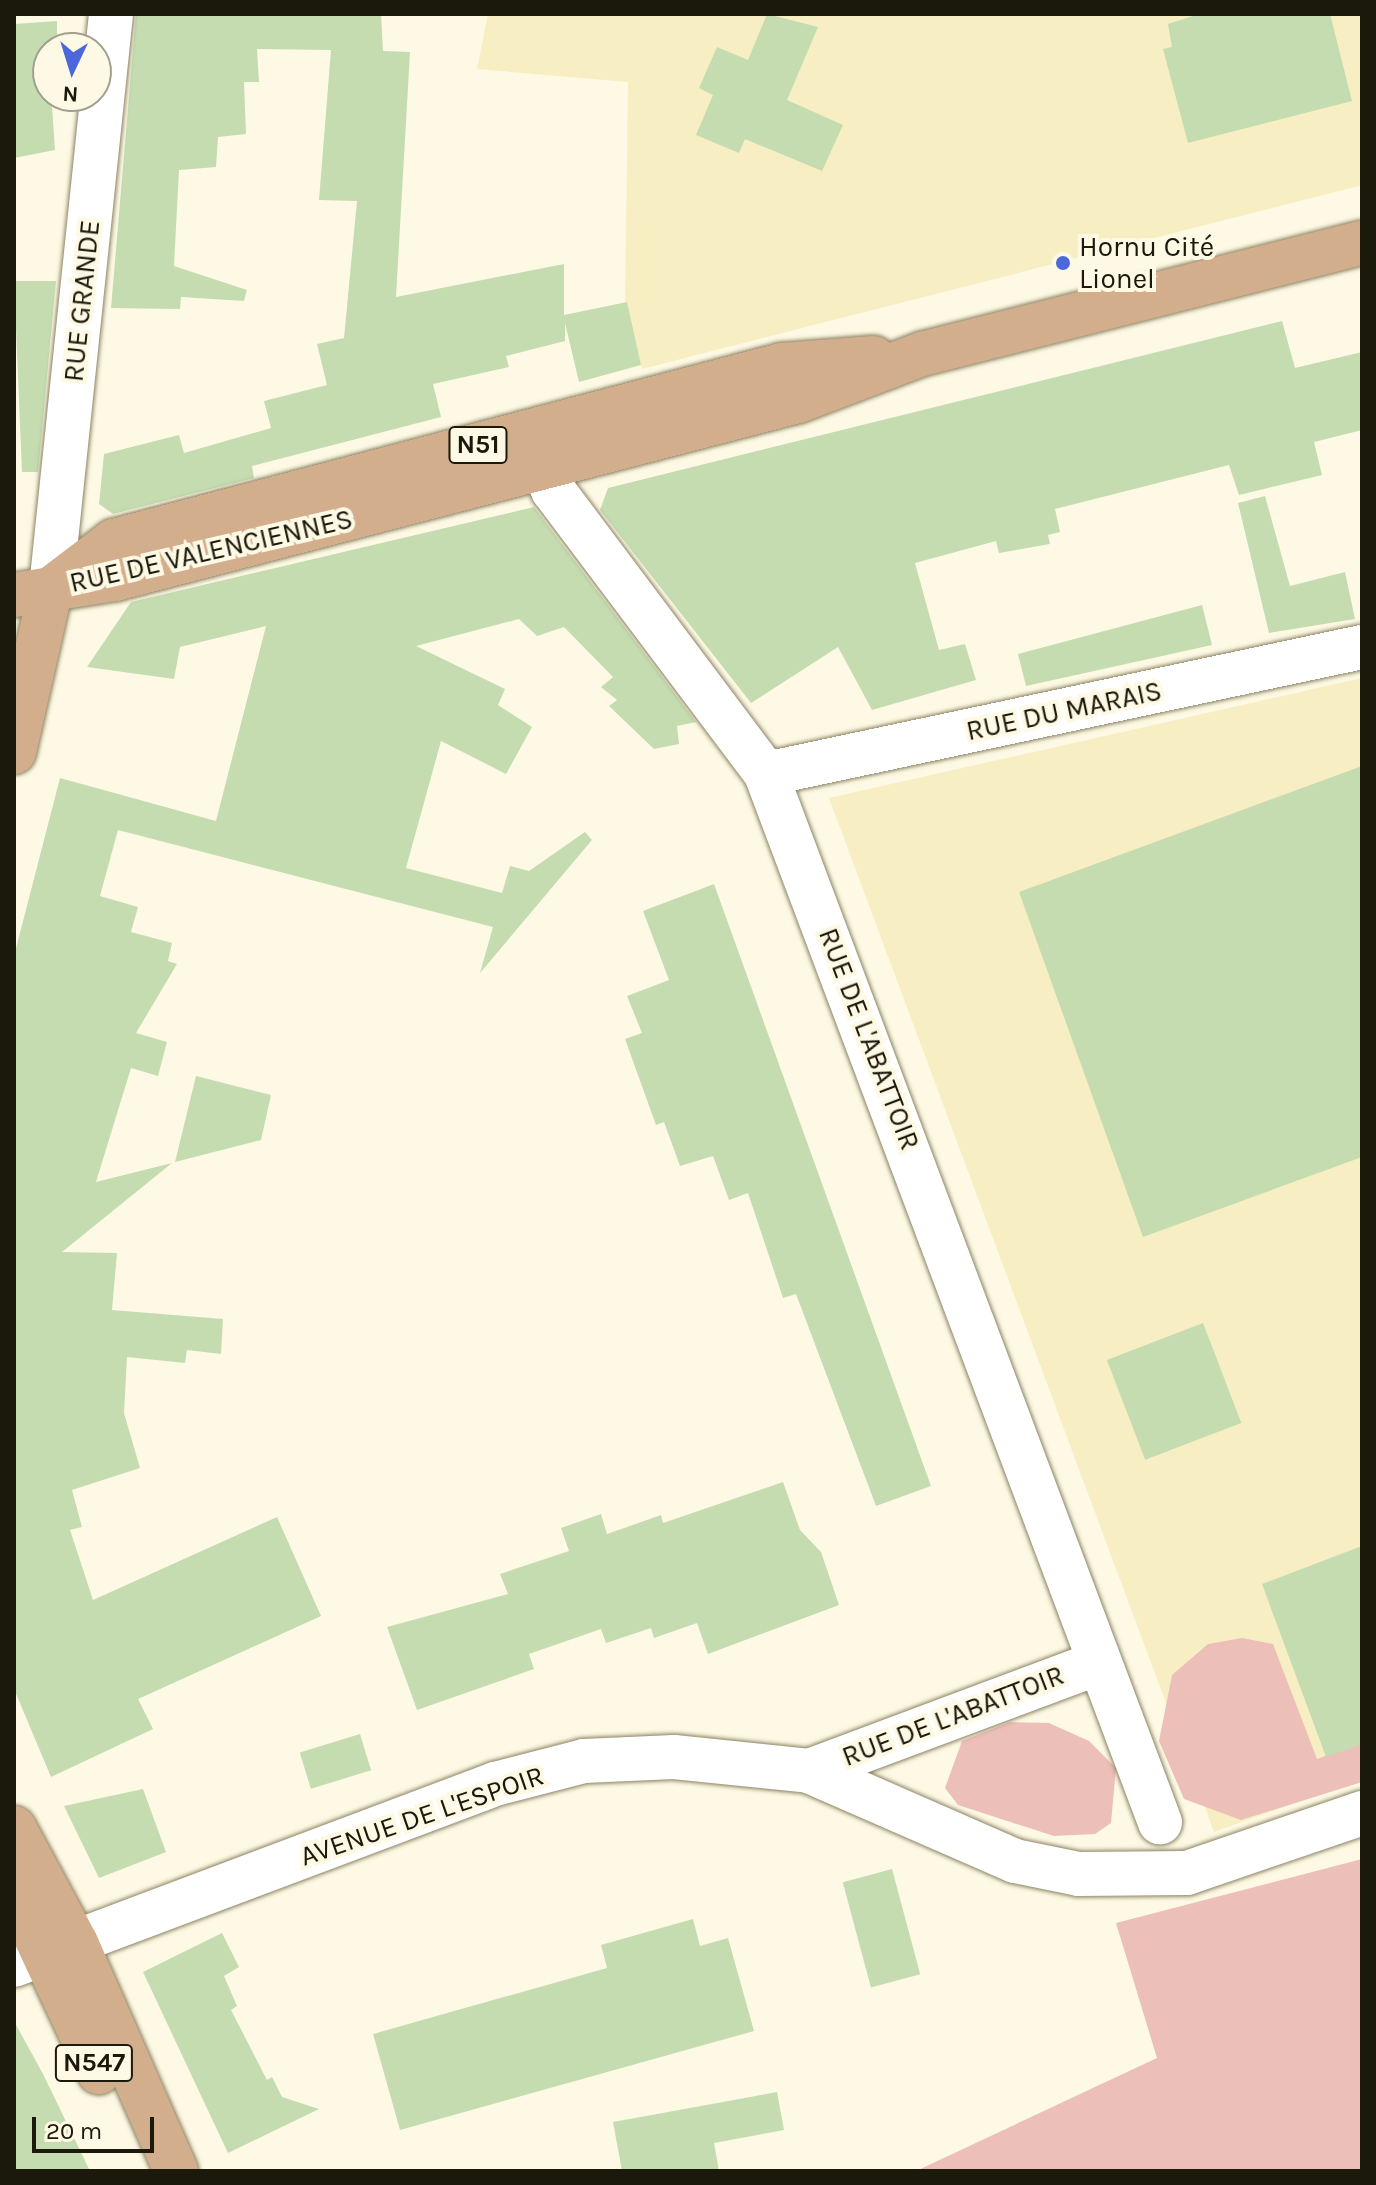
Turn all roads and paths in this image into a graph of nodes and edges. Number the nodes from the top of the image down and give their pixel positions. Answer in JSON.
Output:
{"nodes":[{"id":1,"x":111,"y":14,"type":"edge"},
{"id":2,"x":1362,"y":243,"type":"edge"},
{"id":3,"x":922,"y":354,"type":"junction"},
{"id":4,"x":695,"y":388,"type":"junction"},
{"id":5,"x":544,"y":467,"type":"junction"},
{"id":6,"x":32,"y":592,"type":"edge"},
{"id":7,"x":1362,"y":647,"type":"edge"},
{"id":8,"x":14,"y":752,"type":"edge"},
{"id":9,"x":766,"y":774,"type":"junction"},
{"id":10,"x":1098,"y":1663,"type":"junction"},
{"id":11,"x":809,"y":1771,"type":"junction"},
{"id":12,"x":1362,"y":1813,"type":"edge"},
{"id":13,"x":1160,"y":1822,"type":"dead end"},
{"id":14,"x":14,"y":1828,"type":"edge"},
{"id":15,"x":14,"y":1890,"type":"edge"},
{"id":16,"x":44,"y":1954,"type":"edge"},
{"id":17,"x":149,"y":2171,"type":"edge"},
{"id":18,"x":176,"y":2171,"type":"edge"}],
"edges":[{"from":1,"to":6,"type":"street","name":"RUE GRANDE"},
{"from":2,"to":3,"type":"main road","name":"RUE DE VALENCIENNES","number":"N51"},
{"from":3,"to":4,"type":"main road","name":"RUE DE VALENCIENNES","number":"N51"},
{"from":3,"to":5,"type":"main road","name":"RUE DE VALENCIENNES","number":"N51"},
{"from":4,"to":5,"type":"street"},
{"from":4,"to":6,"type":"main road","name":"RUE DE VALENCIENNES","number":"N51"},
{"from":5,"to":6,"type":"main road","name":"RUE DE VALENCIENNES","number":"N51"},
{"from":5,"to":9,"type":"street","name":"RUE DE L'ABATTOIR"},
{"from":6,"to":8,"type":"main road"},
{"from":7,"to":9,"type":"street","name":"RUE DU MARAIS"},
{"from":9,"to":10,"type":"street","name":"RUE DE L'ABATTOIR"},
{"from":10,"to":11,"type":"street","name":"RUE DE L'ABATTOIR"},
{"from":10,"to":13,"type":"street","name":"RUE DE L'ABATTOIR"},
{"from":11,"to":12,"type":"street","name":"AVENUE DE L'ESPOIR"},
{"from":11,"to":16,"type":"street","name":"AVENUE DE L'ESPOIR"},
{"from":14,"to":16,"type":"main road","number":"N547"},
{"from":15,"to":16,"type":"main road","number":"N547"},
{"from":16,"to":17,"type":"main road","number":"N547"},
{"from":16,"to":18,"type":"main road","number":"N547"}]}
